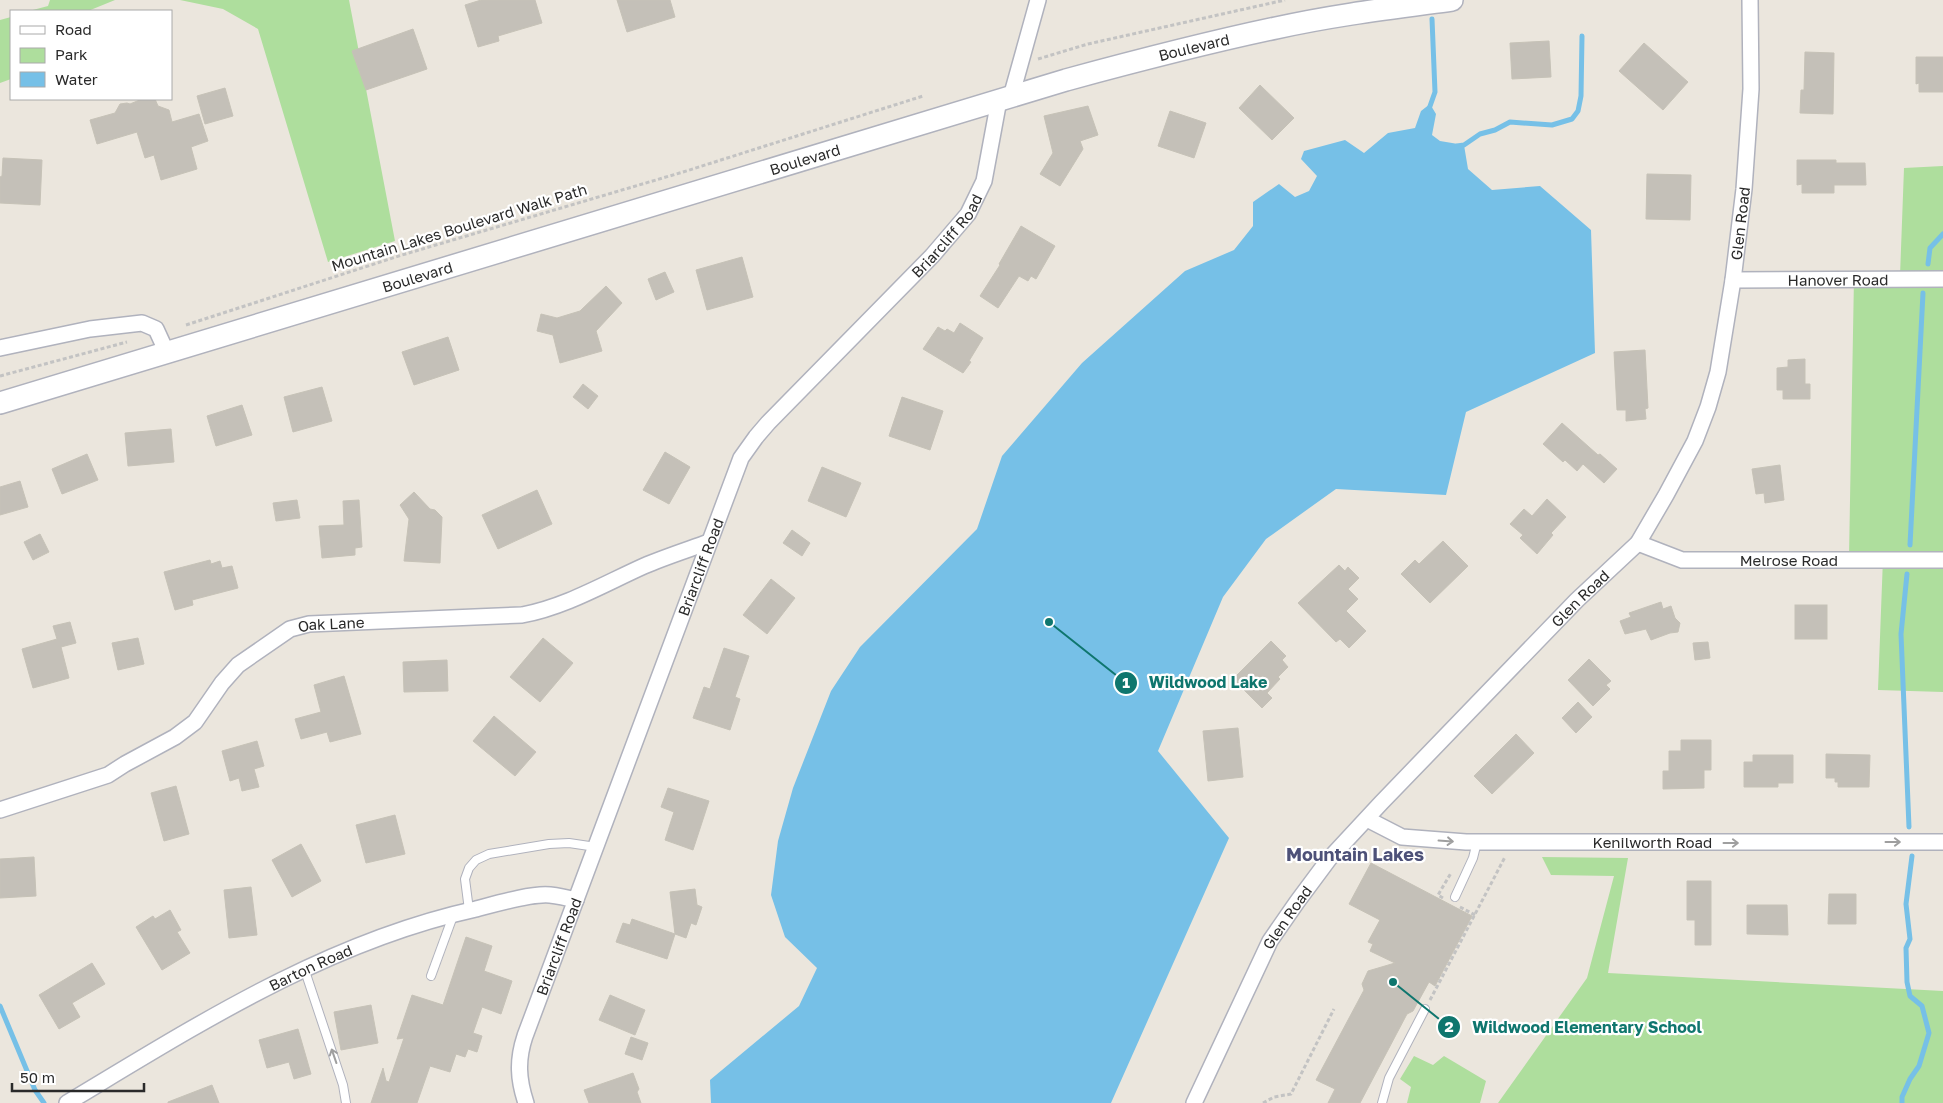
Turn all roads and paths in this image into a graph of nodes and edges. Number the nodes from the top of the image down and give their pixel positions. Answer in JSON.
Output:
{"nodes":[{"id":1,"x":1038,"y":0,"type":"edge"},
{"id":2,"x":1285,"y":0,"type":"edge"},
{"id":3,"x":1452,"y":0,"type":"edge"},
{"id":4,"x":1750,"y":0,"type":"edge"},
{"id":5,"x":1038,"y":60,"type":"dead end"},
{"id":6,"x":923,"y":96,"type":"dead end"},
{"id":7,"x":1005,"y":99,"type":"junction"},
{"id":8,"x":1943,"y":279,"type":"edge"},
{"id":9,"x":1733,"y":280,"type":"junction"},
{"id":10,"x":158,"y":334,"type":"junction"},
{"id":11,"x":129,"y":342,"type":"dead end"},
{"id":12,"x":0,"y":348,"type":"edge"},
{"id":13,"x":167,"y":353,"type":"junction"},
{"id":14,"x":0,"y":376,"type":"edge"},
{"id":15,"x":0,"y":403,"type":"edge"},
{"id":16,"x":709,"y":542,"type":"junction"},
{"id":17,"x":1638,"y":543,"type":"junction"},
{"id":18,"x":1943,"y":560,"type":"edge"},
{"id":19,"x":0,"y":810,"type":"edge"},
{"id":20,"x":1367,"y":819,"type":"junction"},
{"id":21,"x":1477,"y":842,"type":"junction"},
{"id":22,"x":1943,"y":842,"type":"edge"},
{"id":23,"x":596,"y":847,"type":"junction"},
{"id":24,"x":1508,"y":853,"type":"dead end"},
{"id":25,"x":1455,"y":897,"type":"dead end"},
{"id":26,"x":576,"y":900,"type":"junction"},
{"id":27,"x":469,"y":910,"type":"junction"},
{"id":28,"x":454,"y":914,"type":"junction"},
{"id":29,"x":304,"y":968,"type":"junction"},
{"id":30,"x":431,"y":976,"type":"dead end"},
{"id":31,"x":1334,"y":1009,"type":"dead end"},
{"id":32,"x":1425,"y":1009,"type":"joint"},
{"id":33,"x":67,"y":1103,"type":"edge"},
{"id":34,"x":346,"y":1103,"type":"edge"},
{"id":35,"x":526,"y":1103,"type":"edge"},
{"id":36,"x":1194,"y":1103,"type":"edge"},
{"id":37,"x":1263,"y":1103,"type":"edge"},
{"id":38,"x":1382,"y":1103,"type":"edge"}],
"edges":[{"from":1,"to":7,"type":"street","name":"Briarcliff Road"},
{"from":2,"to":5,"type":"path"},
{"from":3,"to":7,"type":"main road","name":"Boulevard"},
{"from":4,"to":9,"type":"street","name":"Glen Road"},
{"from":6,"to":10,"type":"path","name":"Mountain Lakes Boulevard Walk Path"},
{"from":7,"to":13,"type":"main road","name":"Boulevard"},
{"from":7,"to":16,"type":"street","name":"Briarcliff Road"},
{"from":8,"to":9,"type":"street","name":"Hanover Road"},
{"from":9,"to":17,"type":"street","name":"Glen Road"},
{"from":10,"to":12,"type":"street"},
{"from":10,"to":13,"type":"street"},
{"from":11,"to":14,"type":"path"},
{"from":13,"to":15,"type":"main road","name":"Boulevard"},
{"from":16,"to":19,"type":"street","name":"Oak Lane"},
{"from":16,"to":23,"type":"street","name":"Briarcliff Road"},
{"from":17,"to":18,"type":"street","name":"Melrose Road"},
{"from":17,"to":20,"type":"street","name":"Glen Road"},
{"from":20,"to":21,"type":"street","name":"Kenilworth Road","one_way":true},
{"from":20,"to":36,"type":"street","name":"Glen Road"},
{"from":21,"to":22,"type":"street","name":"Kenilworth Road","one_way":true},
{"from":21,"to":25,"type":"lane"},
{"from":23,"to":26,"type":"street","name":"Briarcliff Road"},
{"from":23,"to":27,"type":"lane"},
{"from":24,"to":32,"type":"path"},
{"from":26,"to":27,"type":"street","name":"Barton Road"},
{"from":26,"to":35,"type":"street","name":"Briarcliff Road"},
{"from":27,"to":28,"type":"street","name":"Barton Road"},
{"from":28,"to":29,"type":"street","name":"Barton Road"},
{"from":28,"to":30,"type":"lane"},
{"from":29,"to":33,"type":"street","name":"Barton Road"},
{"from":34,"to":29,"type":"lane","one_way":true},
{"from":31,"to":37,"type":"path"},
{"from":32,"to":38,"type":"lane"}]}
